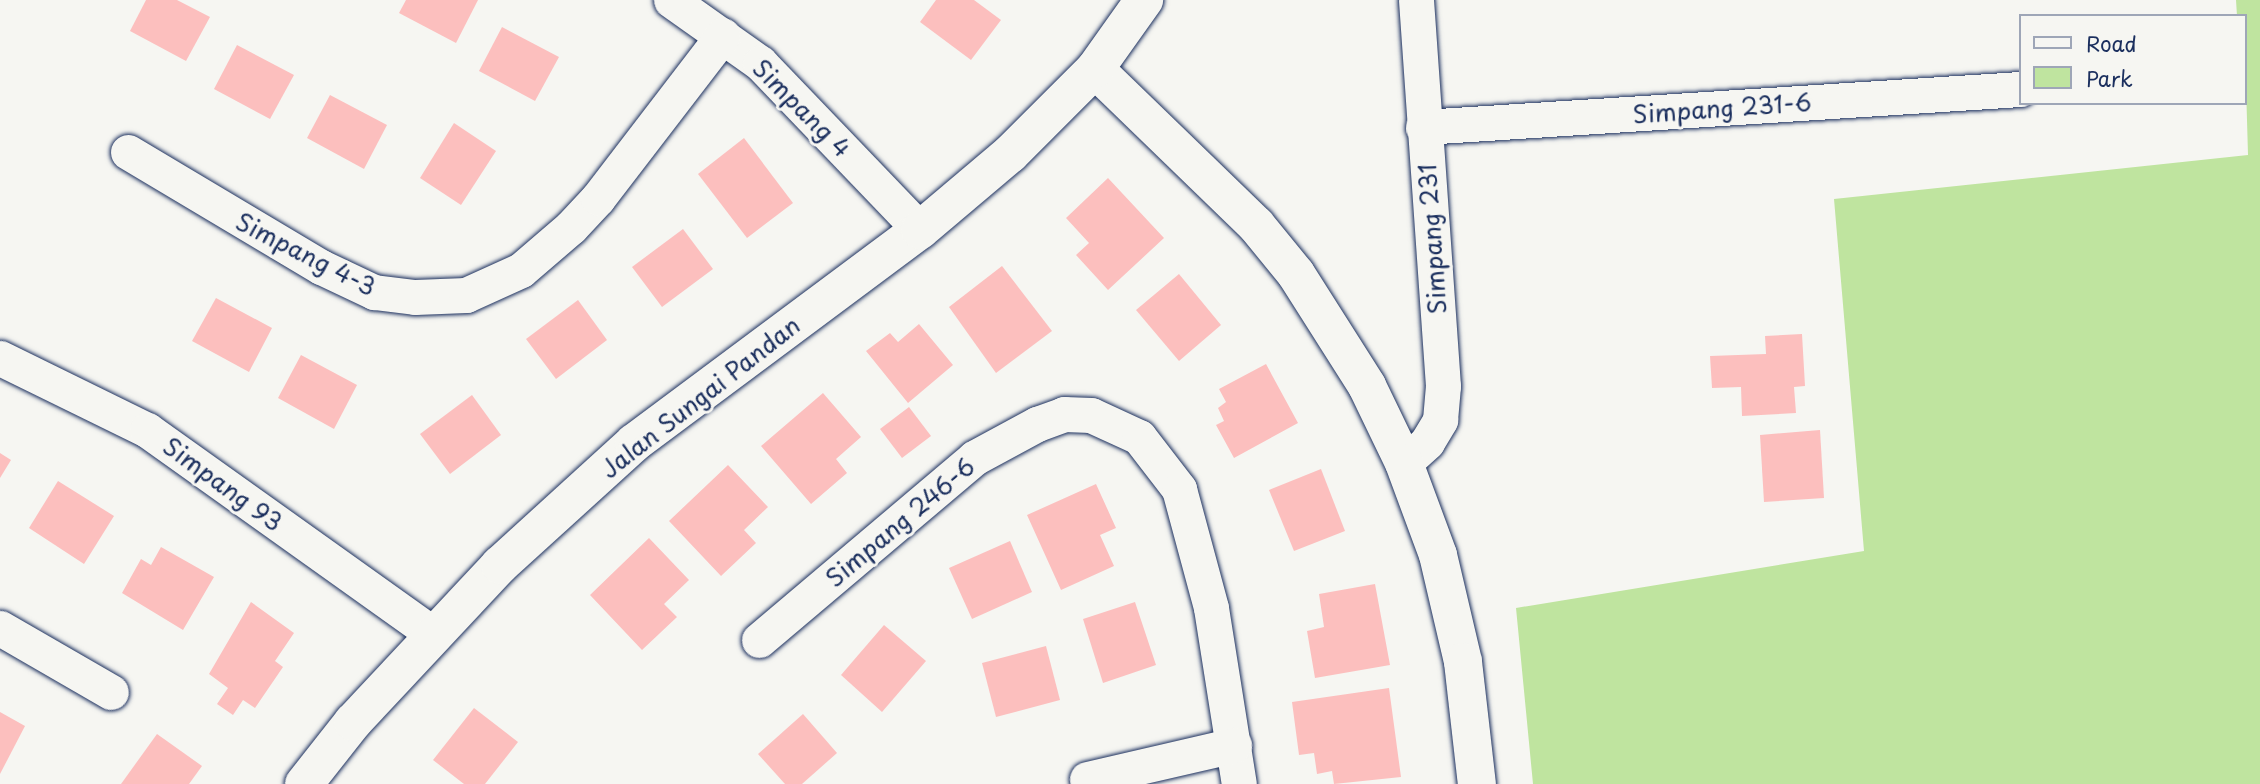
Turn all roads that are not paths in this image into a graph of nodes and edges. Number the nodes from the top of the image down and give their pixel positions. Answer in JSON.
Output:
{"nodes":[{"id":1,"x":671,"y":0,"type":"edge"},
{"id":2,"x":1144,"y":0,"type":"edge"},
{"id":3,"x":1416,"y":0,"type":"edge"},
{"id":4,"x":723,"y":35,"type":"junction"},
{"id":5,"x":1095,"y":69,"type":"junction"},
{"id":6,"x":2018,"y":89,"type":"edge"},
{"id":7,"x":1423,"y":127,"type":"junction"},
{"id":8,"x":128,"y":152,"type":"dead end"},
{"id":9,"x":920,"y":230,"type":"junction"},
{"id":10,"x":0,"y":358,"type":"edge"},
{"id":11,"x":1404,"y":463,"type":"junction"},
{"id":12,"x":0,"y":628,"type":"edge"},
{"id":13,"x":433,"y":634,"type":"junction"},
{"id":14,"x":759,"y":640,"type":"dead end"},
{"id":15,"x":111,"y":692,"type":"dead end"},
{"id":16,"x":1234,"y":746,"type":"junction"},
{"id":17,"x":1087,"y":779,"type":"dead end"},
{"id":18,"x":304,"y":784,"type":"edge"},
{"id":19,"x":1239,"y":784,"type":"edge"},
{"id":20,"x":1477,"y":784,"type":"edge"}],
"edges":[{"from":1,"to":4,"type":"street","name":"Simpang 4"},
{"from":2,"to":5,"type":"street","name":"Jalan Sungai Pandan"},
{"from":3,"to":7,"type":"street","name":"Simpang 231"},
{"from":4,"to":8,"type":"street","name":"Simpang 4-3"},
{"from":4,"to":9,"type":"street","name":"Simpang 4"},
{"from":5,"to":9,"type":"street","name":"Jalan Sungai Pandan"},
{"from":5,"to":11,"type":"street"},
{"from":6,"to":7,"type":"street","name":"Simpang 231-6"},
{"from":7,"to":11,"type":"street","name":"Simpang 231"},
{"from":9,"to":13,"type":"street","name":"Jalan Sungai Pandan"},
{"from":10,"to":13,"type":"street","name":"Simpang 93"},
{"from":11,"to":20,"type":"street"},
{"from":12,"to":15,"type":"street"},
{"from":13,"to":18,"type":"street","name":"Jalan Sungai Pandan"},
{"from":14,"to":16,"type":"street","name":"Simpang 246-6"},
{"from":16,"to":17,"type":"street"},
{"from":16,"to":19,"type":"street","name":"Simpang 246-6"}]}
